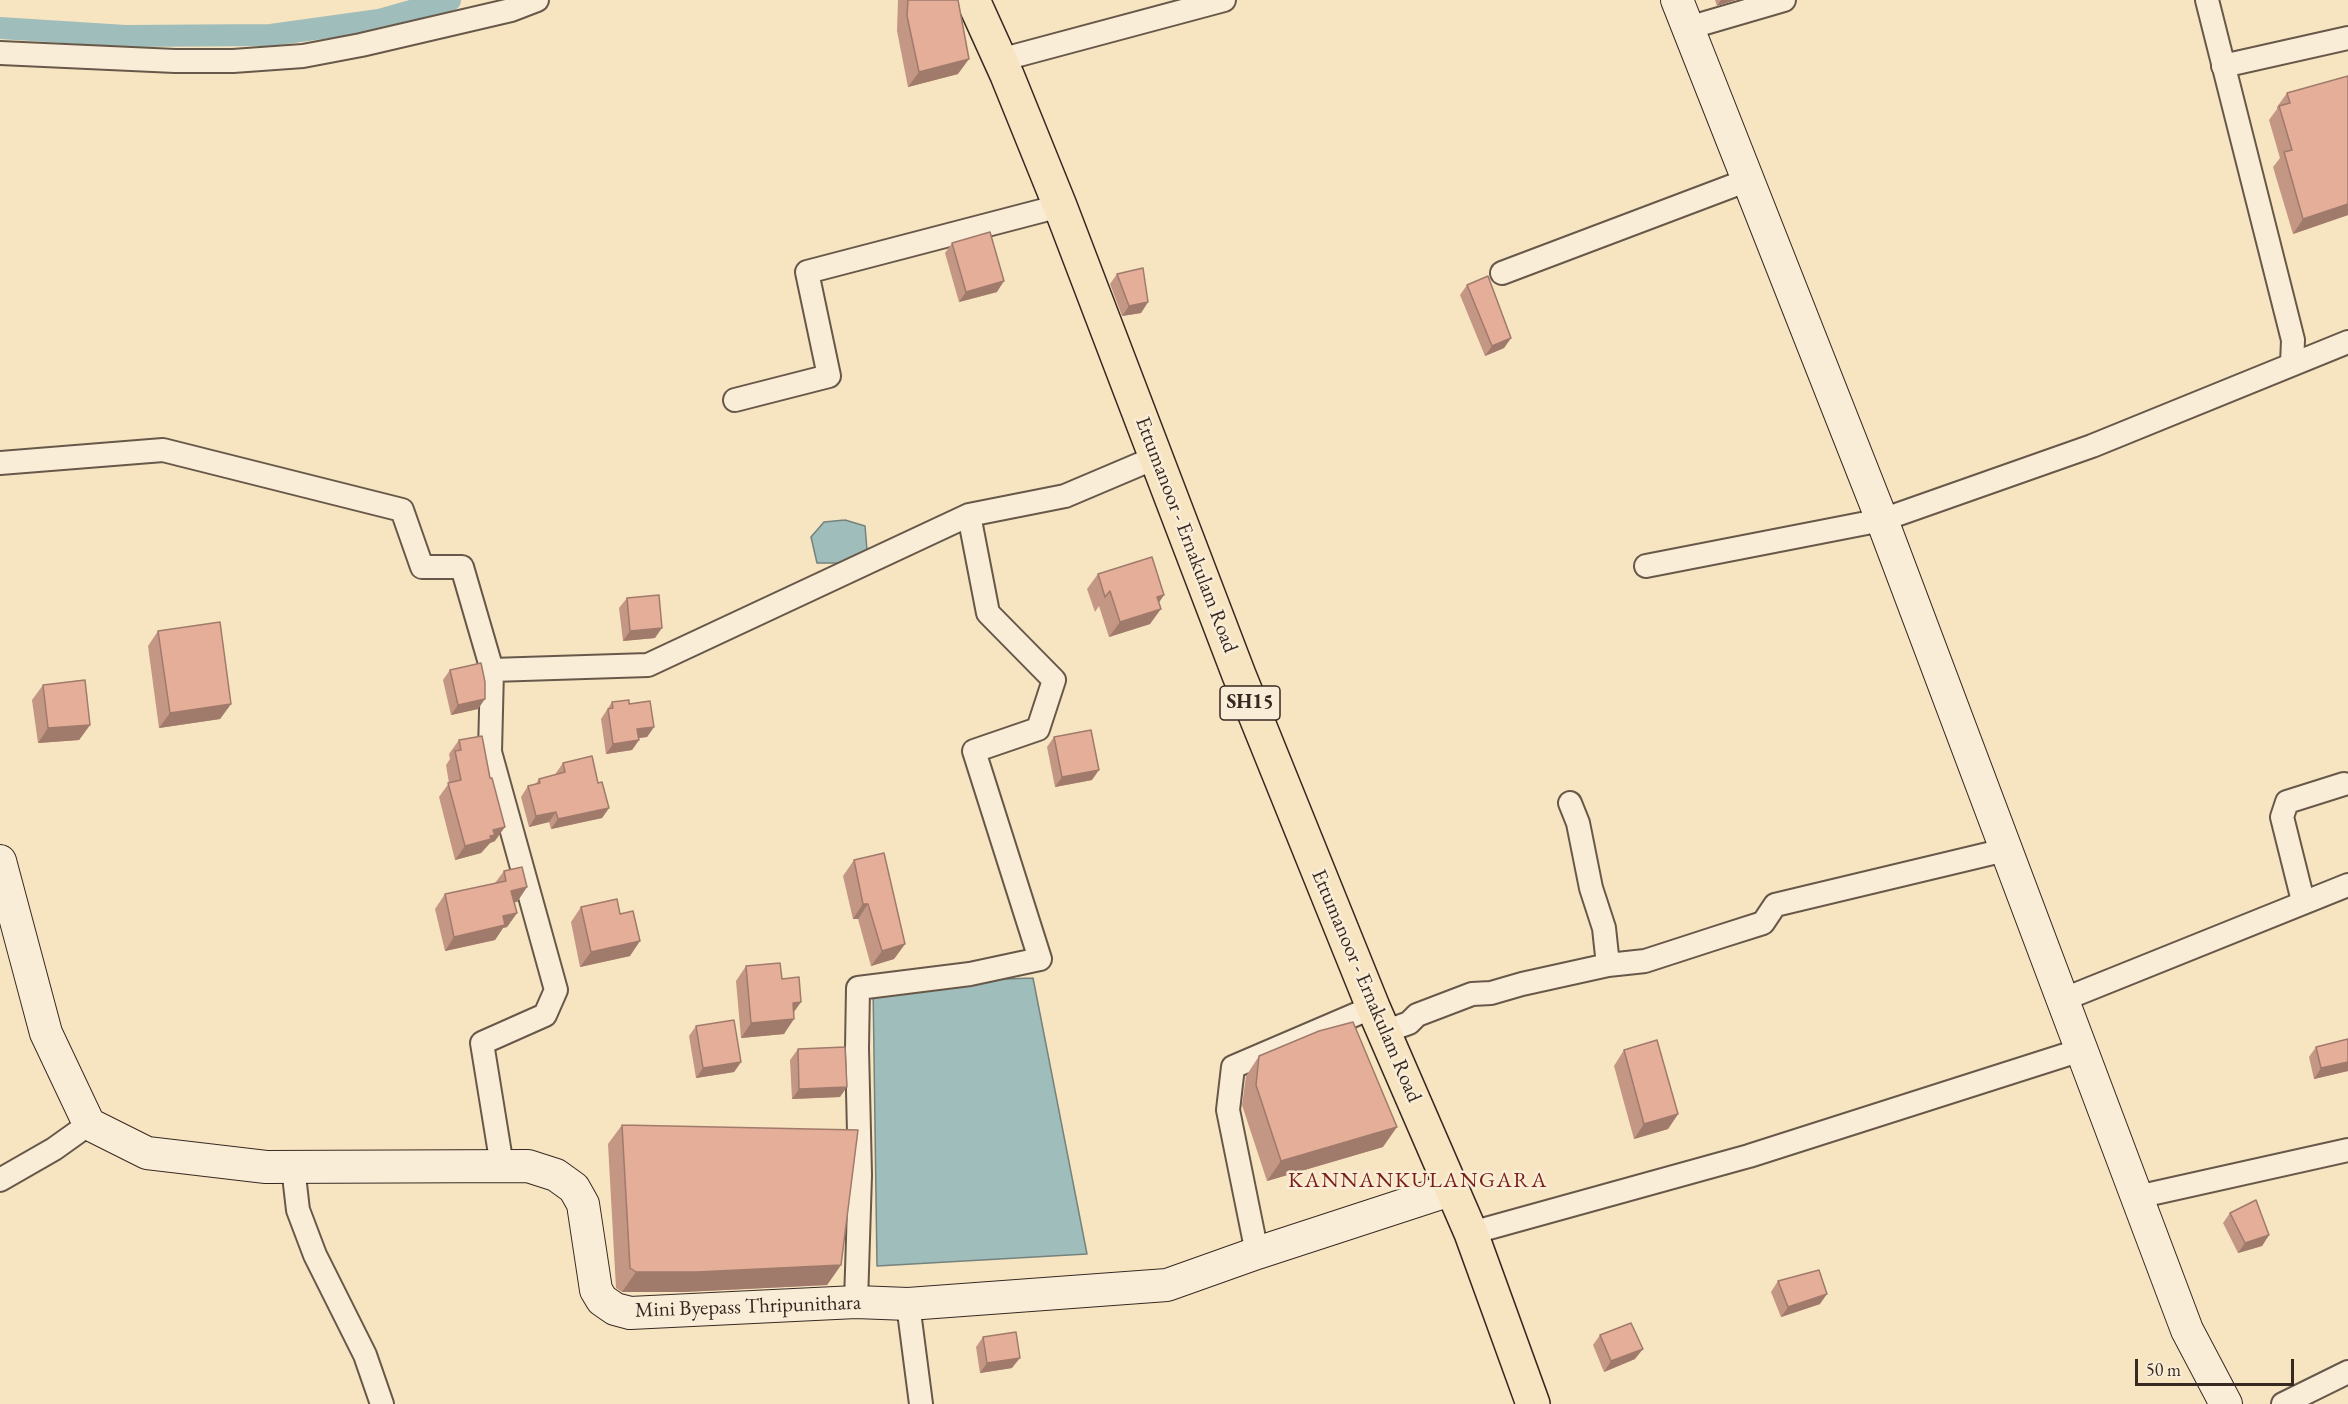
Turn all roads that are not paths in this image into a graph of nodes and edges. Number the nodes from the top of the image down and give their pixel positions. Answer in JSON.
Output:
{"nodes":[{"id":1,"x":537,"y":0,"type":"edge"},
{"id":2,"x":973,"y":0,"type":"edge"},
{"id":3,"x":1224,"y":0,"type":"edge"},
{"id":4,"x":1784,"y":0,"type":"edge"},
{"id":5,"x":2207,"y":0,"type":"edge"},
{"id":6,"x":1683,"y":14,"type":"edge"},
{"id":7,"x":2348,"y":38,"type":"edge"},
{"id":8,"x":0,"y":53,"type":"edge"},
{"id":9,"x":1000,"y":60,"type":"junction"},
{"id":10,"x":2223,"y":66,"type":"junction"},
{"id":11,"x":1748,"y":180,"type":"junction"},
{"id":12,"x":1060,"y":206,"type":"junction"},
{"id":13,"x":1502,"y":273,"type":"dead end"},
{"id":14,"x":2348,"y":342,"type":"edge"},
{"id":15,"x":2292,"y":364,"type":"junction"},
{"id":16,"x":735,"y":400,"type":"dead end"},
{"id":17,"x":1157,"y":457,"type":"junction"},
{"id":18,"x":0,"y":463,"type":"edge"},
{"id":19,"x":969,"y":515,"type":"junction"},
{"id":20,"x":1882,"y":520,"type":"junction"},
{"id":21,"x":1646,"y":566,"type":"dead end"},
{"id":22,"x":492,"y":670,"type":"junction"},
{"id":23,"x":2344,"y":784,"type":"dead end"},
{"id":24,"x":1570,"y":803,"type":"dead end"},
{"id":25,"x":2005,"y":850,"type":"junction"},
{"id":26,"x":0,"y":861,"type":"edge"},
{"id":27,"x":2348,"y":885,"type":"edge"},
{"id":28,"x":2303,"y":901,"type":"junction"},
{"id":29,"x":1608,"y":965,"type":"junction"},
{"id":30,"x":2062,"y":1000,"type":"junction"},
{"id":31,"x":1378,"y":1019,"type":"junction"},
{"id":32,"x":2081,"y":1050,"type":"junction"},
{"id":33,"x":88,"y":1124,"type":"junction"},
{"id":34,"x":2348,"y":1150,"type":"edge"},
{"id":35,"x":502,"y":1166,"type":"junction"},
{"id":36,"x":293,"y":1167,"type":"junction"},
{"id":37,"x":0,"y":1180,"type":"edge"},
{"id":38,"x":1450,"y":1190,"type":"junction"},
{"id":39,"x":2137,"y":1197,"type":"junction"},
{"id":40,"x":1471,"y":1233,"type":"junction"},
{"id":41,"x":1257,"y":1252,"type":"junction"},
{"id":42,"x":856,"y":1302,"type":"junction"},
{"id":43,"x":908,"y":1304,"type":"junction"},
{"id":44,"x":2348,"y":1372,"type":"edge"},
{"id":45,"x":382,"y":1404,"type":"edge"},
{"id":46,"x":921,"y":1404,"type":"edge"},
{"id":47,"x":1533,"y":1404,"type":"edge"},
{"id":48,"x":2226,"y":1404,"type":"edge"},
{"id":49,"x":2283,"y":1404,"type":"edge"}],
"edges":[{"from":1,"to":8,"type":"street"},
{"from":2,"to":9,"type":"main road","name":"Ettumanoor - Ernakulam Road","number":"SH15"},
{"from":3,"to":9,"type":"street"},
{"from":4,"to":6,"type":"street"},
{"from":5,"to":10,"type":"street"},
{"from":6,"to":11,"type":"main road"},
{"from":7,"to":10,"type":"street"},
{"from":9,"to":12,"type":"main road","name":"Ettumanoor - Ernakulam Road","number":"SH15"},
{"from":10,"to":15,"type":"street"},
{"from":11,"to":13,"type":"street"},
{"from":11,"to":20,"type":"main road"},
{"from":12,"to":16,"type":"street"},
{"from":12,"to":17,"type":"main road","name":"Ettumanoor - Ernakulam Road","number":"SH15"},
{"from":14,"to":15,"type":"street"},
{"from":15,"to":20,"type":"street"},
{"from":17,"to":19,"type":"street"},
{"from":17,"to":31,"type":"main road","name":"Ettumanoor - Ernakulam Road","number":"SH15"},
{"from":18,"to":22,"type":"street"},
{"from":19,"to":22,"type":"street"},
{"from":19,"to":42,"type":"street"},
{"from":20,"to":21,"type":"street"},
{"from":20,"to":25,"type":"main road"},
{"from":22,"to":35,"type":"street"},
{"from":23,"to":28,"type":"street"},
{"from":24,"to":29,"type":"street"},
{"from":25,"to":29,"type":"street"},
{"from":25,"to":30,"type":"main road"},
{"from":26,"to":33,"type":"main road"},
{"from":27,"to":28,"type":"street"},
{"from":28,"to":30,"type":"street"},
{"from":29,"to":31,"type":"street"},
{"from":30,"to":32,"type":"main road"},
{"from":31,"to":38,"type":"main road","name":"Ettumanoor - Ernakulam Road","number":"SH15"},
{"from":31,"to":41,"type":"street"},
{"from":32,"to":39,"type":"main road"},
{"from":32,"to":40,"type":"street"},
{"from":33,"to":36,"type":"main road","name":"Mini Byepass Thripunithara"},
{"from":33,"to":37,"type":"street"},
{"from":34,"to":39,"type":"street"},
{"from":35,"to":36,"type":"main road","name":"Mini Byepass Thripunithara"},
{"from":35,"to":42,"type":"main road","name":"Mini Byepass Thripunithara"},
{"from":36,"to":45,"type":"street"},
{"from":38,"to":40,"type":"main road","name":"Ettumanoor - Ernakulam Road","number":"SH15"},
{"from":38,"to":41,"type":"main road","name":"Mini Byepass Thripunithara"},
{"from":39,"to":48,"type":"main road"},
{"from":40,"to":47,"type":"main road","name":"Ettumanoor - Ernakulam Road","number":"SH15"},
{"from":41,"to":43,"type":"main road","name":"Mini Byepass Thripunithara"},
{"from":42,"to":43,"type":"main road","name":"Mini Byepass Thripunithara"},
{"from":43,"to":46,"type":"street"},
{"from":44,"to":49,"type":"street"}]}
